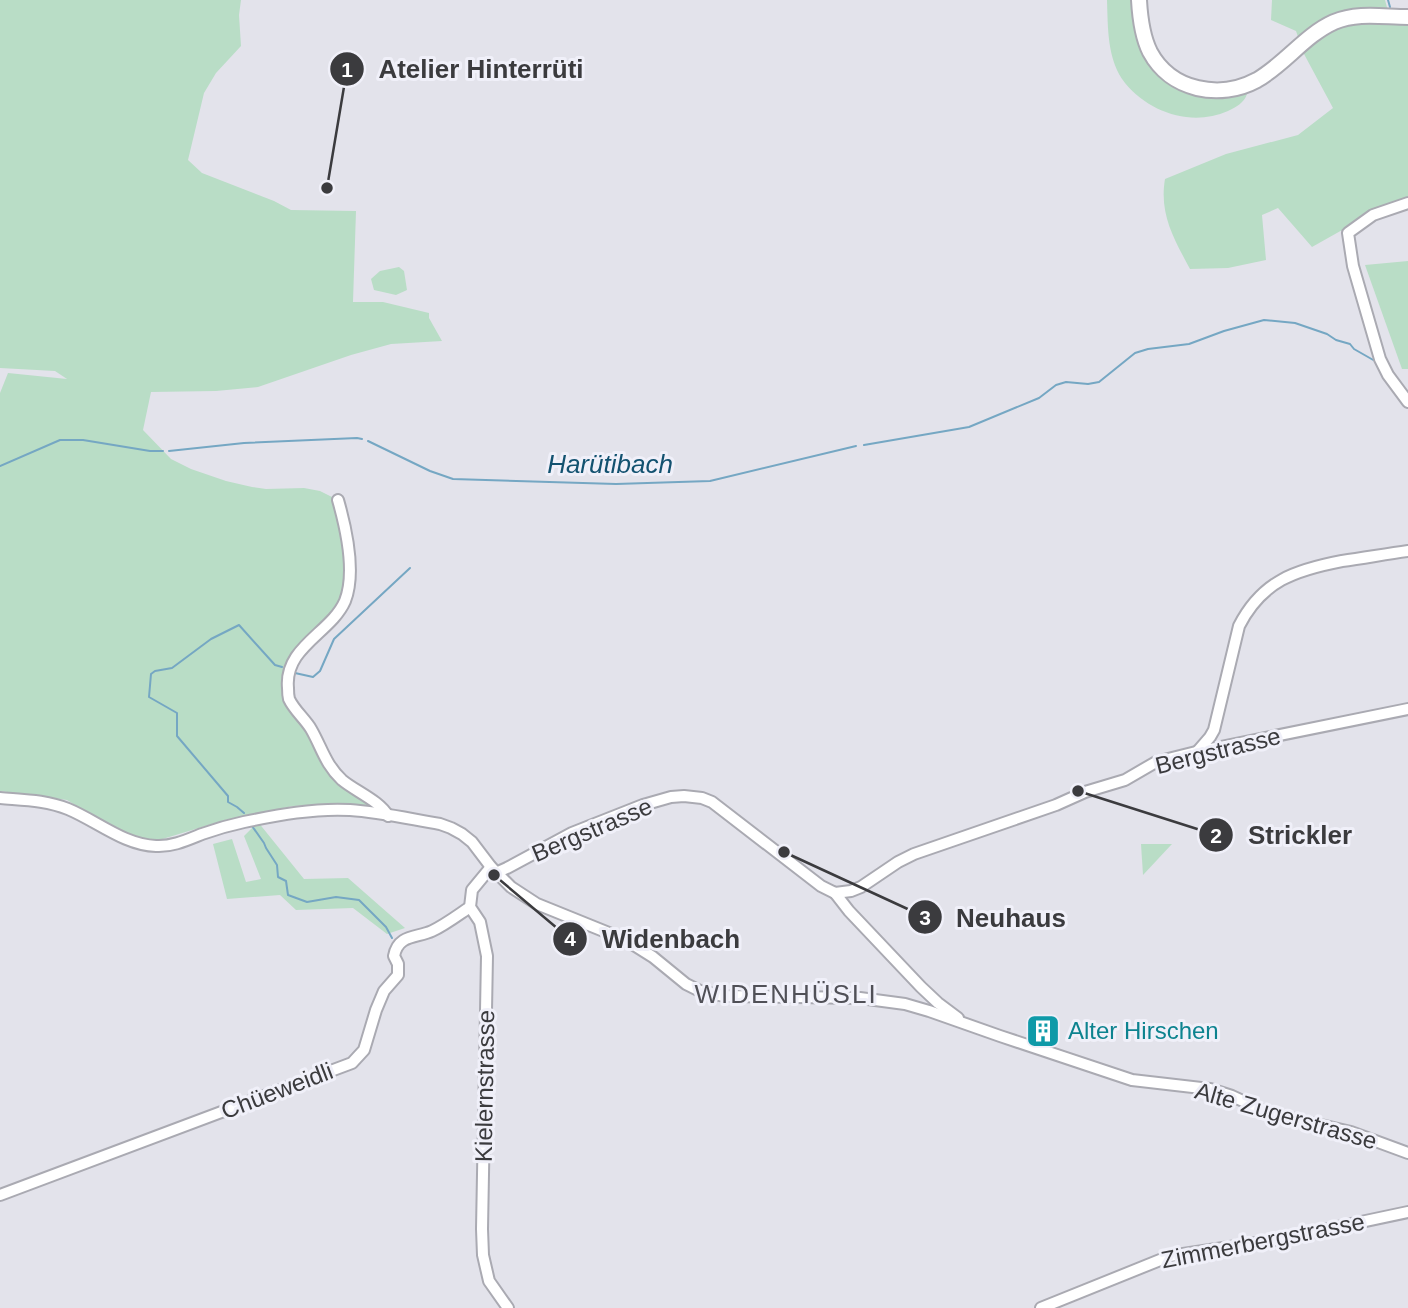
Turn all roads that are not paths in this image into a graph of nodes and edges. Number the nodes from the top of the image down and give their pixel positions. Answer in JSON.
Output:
{"nodes":[{"id":1,"x":1139,"y":0,"type":"edge"},
{"id":2,"x":1408,"y":17,"type":"edge"},
{"id":3,"x":1408,"y":203,"type":"edge"},
{"id":4,"x":1408,"y":402,"type":"edge"},
{"id":5,"x":338,"y":500,"type":"dead end"},
{"id":6,"x":1408,"y":551,"type":"edge"},
{"id":7,"x":1408,"y":709,"type":"edge"},
{"id":8,"x":1214,"y":730,"type":"junction"},
{"id":9,"x":1224,"y":747,"type":"junction"},
{"id":10,"x":1196,"y":752,"type":"junction"},
{"id":11,"x":0,"y":798,"type":"edge"},
{"id":12,"x":388,"y":816,"type":"junction"},
{"id":13,"x":494,"y":869,"type":"junction"},
{"id":14,"x":835,"y":893,"type":"junction"},
{"id":15,"x":470,"y":907,"type":"junction"},
{"id":16,"x":962,"y":1023,"type":"junction"},
{"id":17,"x":1408,"y":1153,"type":"edge"},
{"id":18,"x":0,"y":1195,"type":"edge"},
{"id":19,"x":1408,"y":1212,"type":"edge"},
{"id":20,"x":508,"y":1308,"type":"edge"},
{"id":21,"x":1041,"y":1308,"type":"edge"}],
"edges":[{"from":1,"to":2,"type":"main road"},
{"from":3,"to":4,"type":"street"},
{"from":5,"to":12,"type":"street"},
{"from":6,"to":8,"type":"street"},
{"from":7,"to":9,"type":"street","name":"Bergstrasse"},
{"from":8,"to":9,"type":"street"},
{"from":8,"to":10,"type":"street"},
{"from":9,"to":10,"type":"street","name":"Bergstrasse"},
{"from":10,"to":14,"type":"street","name":"Bergstrasse"},
{"from":11,"to":12,"type":"street"},
{"from":12,"to":13,"type":"street"},
{"from":13,"to":14,"type":"street","name":"Bergstrasse"},
{"from":13,"to":15,"type":"street"},
{"from":13,"to":16,"type":"street","name":"Alte Zugerstrasse"},
{"from":14,"to":16,"type":"street"},
{"from":15,"to":18,"type":"street","name":"Chüeweidli"},
{"from":15,"to":20,"type":"street","name":"Kielernstrasse"},
{"from":16,"to":17,"type":"street","name":"Alte Zugerstrasse"},
{"from":19,"to":21,"type":"street","name":"Zimmerbergstrasse"}]}
